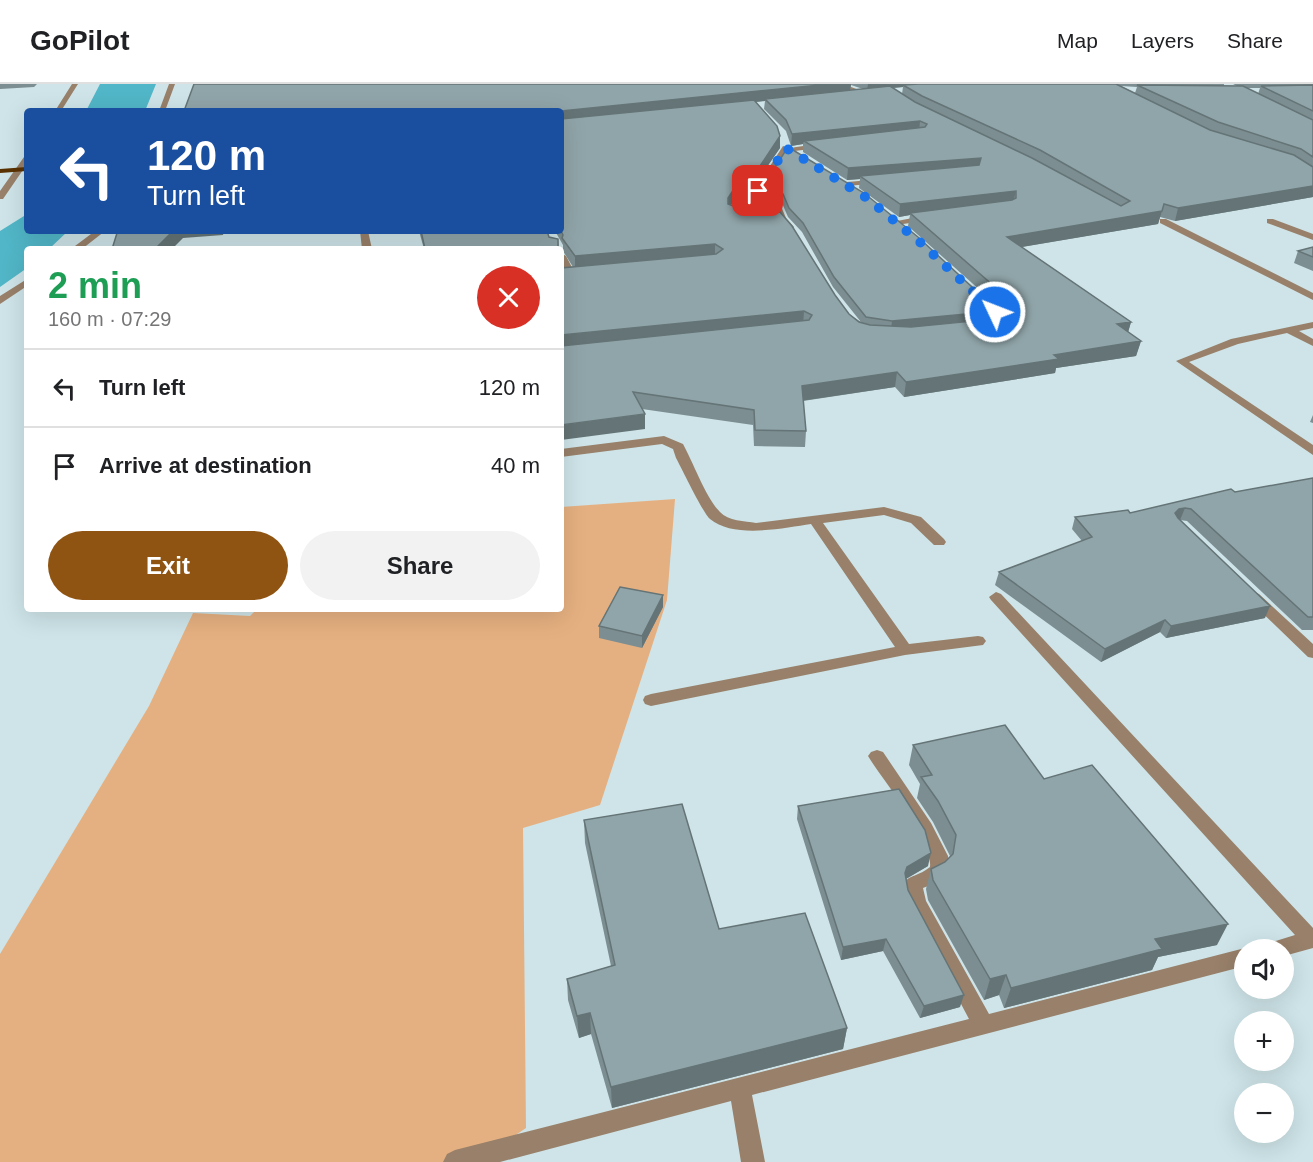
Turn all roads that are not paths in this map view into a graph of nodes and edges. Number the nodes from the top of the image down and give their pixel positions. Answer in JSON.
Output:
{"nodes":[{"id":1,"x":75,"y":84,"type":"edge"},
{"id":2,"x":172,"y":84,"type":"edge"},
{"id":3,"x":837,"y":84,"type":"edge"},
{"id":4,"x":878,"y":93,"type":"edge"},
{"id":5,"x":867,"y":94,"type":"junction"},
{"id":6,"x":844,"y":97,"type":"edge"},
{"id":7,"x":60,"y":108,"type":"edge"},
{"id":8,"x":163,"y":108,"type":"edge"},
{"id":9,"x":829,"y":144,"type":"edge"},
{"id":10,"x":786,"y":146,"type":"junction"},
{"id":11,"x":799,"y":155,"type":"edge"},
{"id":12,"x":24,"y":169,"type":"edge"},
{"id":13,"x":0,"y":171,"type":"edge"},
{"id":14,"x":838,"y":178,"type":"edge"},
{"id":15,"x":894,"y":180,"type":"edge"},
{"id":16,"x":847,"y":184,"type":"junction"},
{"id":17,"x":758,"y":191,"type":"junction"},
{"id":18,"x":861,"y":194,"type":"edge"},
{"id":19,"x":0,"y":196,"type":"edge"},
{"id":20,"x":941,"y":216,"type":"edge"},
{"id":21,"x":752,"y":221,"type":"edge"},
{"id":22,"x":1163,"y":221,"type":"edge"},
{"id":23,"x":1270,"y":221,"type":"dead end"},
{"id":24,"x":904,"y":229,"type":"edge"},
{"id":25,"x":796,"y":233,"type":"edge"},
{"id":26,"x":97,"y":234,"type":"edge"},
{"id":27,"x":1313,"y":237,"type":"edge"},
{"id":28,"x":80,"y":246,"type":"edge"},
{"id":29,"x":582,"y":274,"type":"edge"},
{"id":30,"x":566,"y":276,"type":"edge"},
{"id":31,"x":24,"y":284,"type":"edge"},
{"id":32,"x":1313,"y":297,"type":"edge"},
{"id":33,"x":0,"y":301,"type":"edge"},
{"id":34,"x":1313,"y":324,"type":"edge"},
{"id":35,"x":1289,"y":330,"type":"junction"},
{"id":36,"x":1313,"y":343,"type":"edge"},
{"id":37,"x":1313,"y":451,"type":"edge"},
{"id":38,"x":564,"y":453,"type":"edge"},
{"id":39,"x":815,"y":521,"type":"junction"},
{"id":40,"x":939,"y":542,"type":"dead end"},
{"id":41,"x":1247,"y":589,"type":"edge"},
{"id":42,"x":996,"y":597,"type":"dead end"},
{"id":43,"x":978,"y":641,"type":"dead end"},
{"id":44,"x":905,"y":650,"type":"junction"},
{"id":45,"x":1313,"y":653,"type":"edge"},
{"id":46,"x":651,"y":700,"type":"dead end"},
{"id":47,"x":877,"y":756,"type":"dead end"},
{"id":48,"x":1312,"y":939,"type":"edge"},
{"id":49,"x":1294,"y":944,"type":"edge"},
{"id":50,"x":1234,"y":960,"type":"edge"},
{"id":51,"x":984,"y":1026,"type":"junction"},
{"id":52,"x":740,"y":1089,"type":"junction"},
{"id":53,"x":455,"y":1162,"type":"edge"},
{"id":54,"x":753,"y":1162,"type":"edge"}],
"edges":[{"from":1,"to":7,"type":"street"},
{"from":2,"to":8,"type":"street"},
{"from":3,"to":5,"type":"street"},
{"from":4,"to":5,"type":"main road"},
{"from":5,"to":6,"type":"main road"},
{"from":9,"to":10,"type":"street"},
{"from":10,"to":11,"type":"street"},
{"from":10,"to":17,"type":"street"},
{"from":12,"to":13,"type":"main road"},
{"from":12,"to":19,"type":"street"},
{"from":14,"to":16,"type":"street"},
{"from":15,"to":16,"type":"street"},
{"from":16,"to":18,"type":"street"},
{"from":17,"to":21,"type":"street"},
{"from":17,"to":25,"type":"street"},
{"from":20,"to":24,"type":"street"},
{"from":22,"to":32,"type":"street"},
{"from":23,"to":27,"type":"street"},
{"from":26,"to":28,"type":"street"},
{"from":29,"to":30,"type":"street"},
{"from":31,"to":33,"type":"street"},
{"from":34,"to":35,"type":"street"},
{"from":35,"to":36,"type":"street"},
{"from":35,"to":37,"type":"street"},
{"from":38,"to":39,"type":"street"},
{"from":39,"to":40,"type":"street"},
{"from":39,"to":44,"type":"street"},
{"from":41,"to":45,"type":"street"},
{"from":42,"to":48,"type":"street"},
{"from":43,"to":44,"type":"street"},
{"from":44,"to":46,"type":"street"},
{"from":47,"to":51,"type":"street"},
{"from":48,"to":49,"type":"street"},
{"from":50,"to":51,"type":"street"},
{"from":51,"to":52,"type":"street"},
{"from":52,"to":53,"type":"street"},
{"from":52,"to":54,"type":"street"}]}
